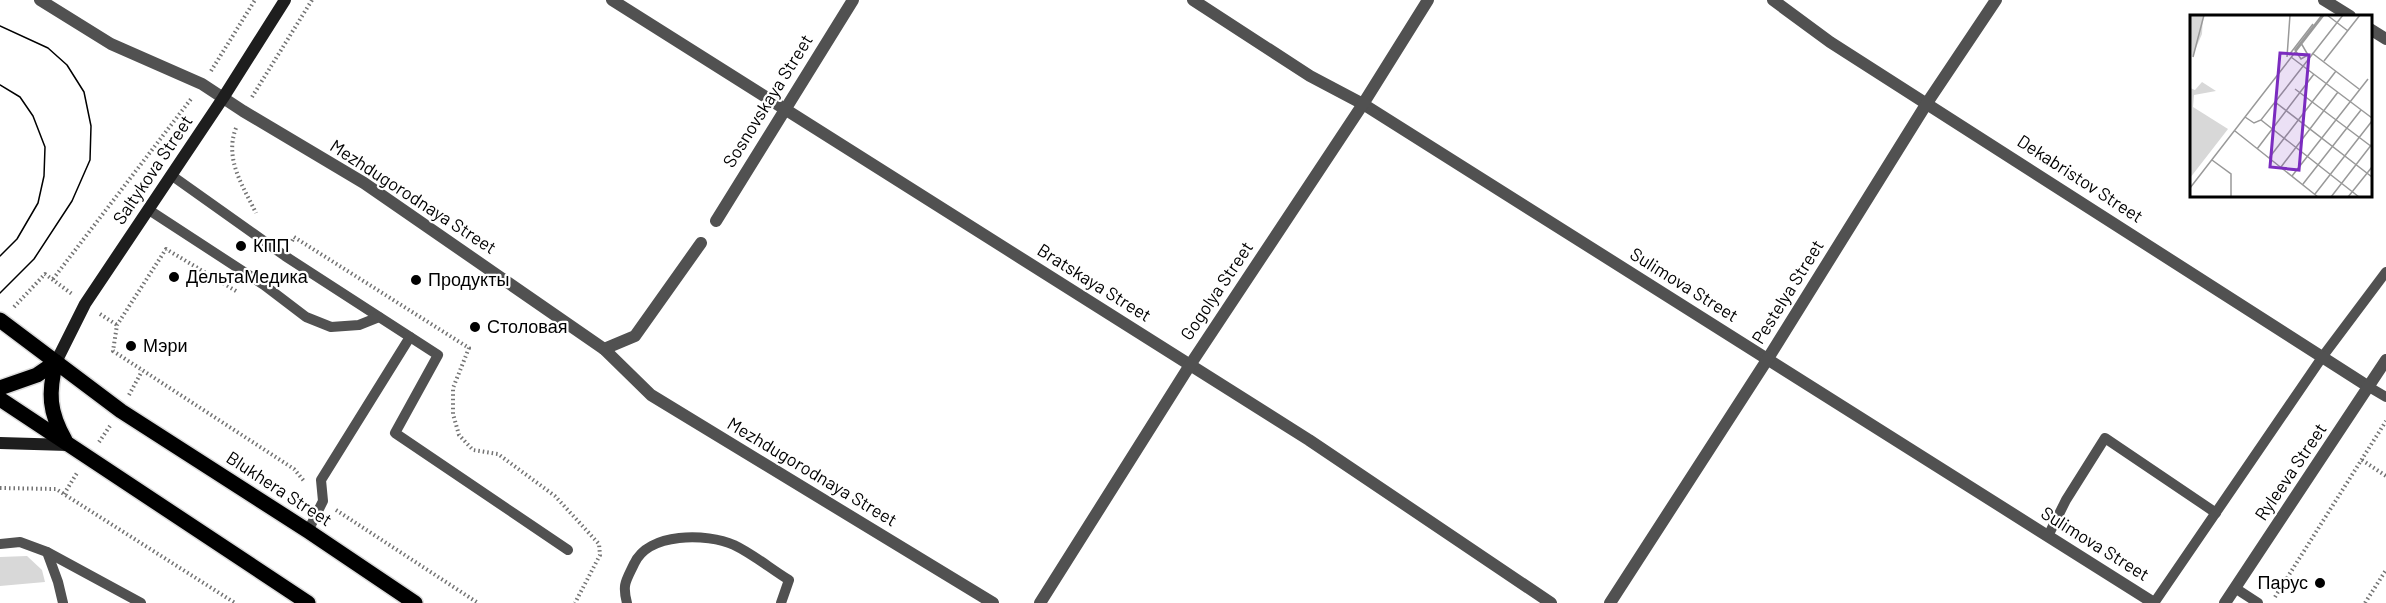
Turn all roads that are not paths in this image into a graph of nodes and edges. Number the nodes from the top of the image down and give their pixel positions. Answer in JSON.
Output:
{"nodes":[{"id":1,"x":40,"y":0,"type":"edge"},
{"id":2,"x":285,"y":0,"type":"edge"},
{"id":3,"x":612,"y":0,"type":"edge"},
{"id":4,"x":853,"y":0,"type":"edge"},
{"id":5,"x":1193,"y":0,"type":"edge"},
{"id":6,"x":1428,"y":0,"type":"edge"},
{"id":7,"x":1773,"y":0,"type":"edge"},
{"id":8,"x":1996,"y":0,"type":"edge"},
{"id":9,"x":2324,"y":0,"type":"edge"},
{"id":10,"x":2348,"y":15,"type":"edge"},
{"id":11,"x":2371,"y":30,"type":"edge"},
{"id":12,"x":2386,"y":39,"type":"edge"},
{"id":13,"x":223,"y":98,"type":"junction"},
{"id":14,"x":1363,"y":104,"type":"junction"},
{"id":15,"x":1927,"y":104,"type":"junction"},
{"id":16,"x":784,"y":107,"type":"junction"},
{"id":17,"x":171,"y":175,"type":"junction"},
{"id":18,"x":149,"y":210,"type":"junction"},
{"id":19,"x":716,"y":221,"type":"dead end"},
{"id":20,"x":702,"y":243,"type":"dead end"},
{"id":21,"x":2386,"y":272,"type":"edge"},
{"id":22,"x":5,"y":315,"type":"edge"},
{"id":23,"x":380,"y":317,"type":"junction"},
{"id":24,"x":410,"y":337,"type":"junction"},
{"id":25,"x":604,"y":349,"type":"junction"},
{"id":26,"x":2323,"y":356,"type":"junction"},
{"id":27,"x":1767,"y":360,"type":"junction"},
{"id":28,"x":2386,"y":360,"type":"edge"},
{"id":29,"x":56,"y":362,"type":"junction"},
{"id":30,"x":1190,"y":365,"type":"junction"},
{"id":31,"x":2369,"y":387,"type":"junction"},
{"id":32,"x":0,"y":388,"type":"edge"},
{"id":33,"x":2386,"y":397,"type":"edge"},
{"id":34,"x":0,"y":399,"type":"edge"},
{"id":35,"x":0,"y":443,"type":"edge"},
{"id":36,"x":68,"y":445,"type":"junction"},
{"id":37,"x":2216,"y":513,"type":"junction"},
{"id":38,"x":308,"y":531,"type":"junction"},
{"id":39,"x":2048,"y":536,"type":"junction"},
{"id":40,"x":0,"y":544,"type":"edge"},
{"id":41,"x":568,"y":550,"type":"dead end"},
{"id":42,"x":47,"y":552,"type":"junction"},
{"id":43,"x":2235,"y":588,"type":"junction"},
{"id":44,"x":63,"y":603,"type":"edge"},
{"id":45,"x":141,"y":603,"type":"edge"},
{"id":46,"x":308,"y":603,"type":"edge"},
{"id":47,"x":415,"y":603,"type":"edge"},
{"id":48,"x":627,"y":603,"type":"edge"},
{"id":49,"x":781,"y":603,"type":"edge"},
{"id":50,"x":993,"y":603,"type":"edge"},
{"id":51,"x":1040,"y":603,"type":"edge"},
{"id":52,"x":1551,"y":603,"type":"edge"},
{"id":53,"x":1610,"y":603,"type":"edge"},
{"id":54,"x":2154,"y":603,"type":"edge"},
{"id":55,"x":2225,"y":603,"type":"edge"},
{"id":56,"x":2258,"y":603,"type":"edge"}],
"edges":[{"from":1,"to":13,"type":"street","name":"Mezhdugorodnaya Street"},
{"from":2,"to":13,"type":"main road","name":"Saltykova Street"},
{"from":3,"to":16,"type":"street","name":"Bratskaya Street"},
{"from":4,"to":16,"type":"street","name":"Sosnovskaya Street"},
{"from":5,"to":14,"type":"street","name":"Sulimova Street"},
{"from":6,"to":14,"type":"street","name":"Gogolya Street"},
{"from":7,"to":15,"type":"street","name":"Dekabristov Street"},
{"from":8,"to":15,"type":"street","name":"Pestelya Street"},
{"from":9,"to":10,"type":"street"},
{"from":11,"to":12,"type":"street"},
{"from":13,"to":17,"type":"main road","name":"Saltykova Street"},
{"from":13,"to":25,"type":"street","name":"Mezhdugorodnaya Street"},
{"from":14,"to":27,"type":"street","name":"Sulimova Street"},
{"from":14,"to":30,"type":"street","name":"Gogolya Street"},
{"from":15,"to":26,"type":"street","name":"Dekabristov Street"},
{"from":15,"to":27,"type":"street","name":"Pestelya Street"},
{"from":16,"to":19,"type":"street","name":"Sosnovskaya Street"},
{"from":16,"to":30,"type":"street","name":"Bratskaya Street"},
{"from":17,"to":18,"type":"main road","name":"Saltykova Street"},
{"from":17,"to":23,"type":"lane"},
{"from":18,"to":23,"type":"lane"},
{"from":18,"to":29,"type":"main road","name":"Saltykova Street"},
{"from":20,"to":25,"type":"street"},
{"from":21,"to":26,"type":"lane"},
{"from":22,"to":29,"type":"main road","name":"Blukhera Street"},
{"from":23,"to":24,"type":"lane"},
{"from":24,"to":38,"type":"lane"},
{"from":24,"to":41,"type":"lane"},
{"from":25,"to":50,"type":"street","name":"Mezhdugorodnaya Street"},
{"from":26,"to":31,"type":"street","name":"Dekabristov Street"},
{"from":26,"to":37,"type":"lane"},
{"from":27,"to":39,"type":"street","name":"Sulimova Street"},
{"from":27,"to":53,"type":"street","name":"Pestelya Street"},
{"from":28,"to":31,"type":"street","name":"Ryleeva Street"},
{"from":29,"to":32,"type":"main road"},
{"from":29,"to":36,"type":"main road"},
{"from":29,"to":38,"type":"main road","name":"Blukhera Street"},
{"from":30,"to":51,"type":"street","name":"Gogolya Street"},
{"from":30,"to":52,"type":"street","name":"Bratskaya Street"},
{"from":31,"to":33,"type":"lane"},
{"from":31,"to":43,"type":"street","name":"Ryleeva Street"},
{"from":34,"to":36,"type":"main road"},
{"from":35,"to":36,"type":"main road"},
{"from":36,"to":46,"type":"main road"},
{"from":37,"to":39,"type":"lane"},
{"from":37,"to":54,"type":"lane"},
{"from":38,"to":47,"type":"main road","name":"Blukhera Street"},
{"from":39,"to":54,"type":"street","name":"Sulimova Street"},
{"from":40,"to":42,"type":"lane"},
{"from":42,"to":44,"type":"lane"},
{"from":42,"to":45,"type":"lane"},
{"from":43,"to":55,"type":"street","name":"Ryleeva Street"},
{"from":43,"to":56,"type":"lane"},
{"from":48,"to":49,"type":"lane"}]}
